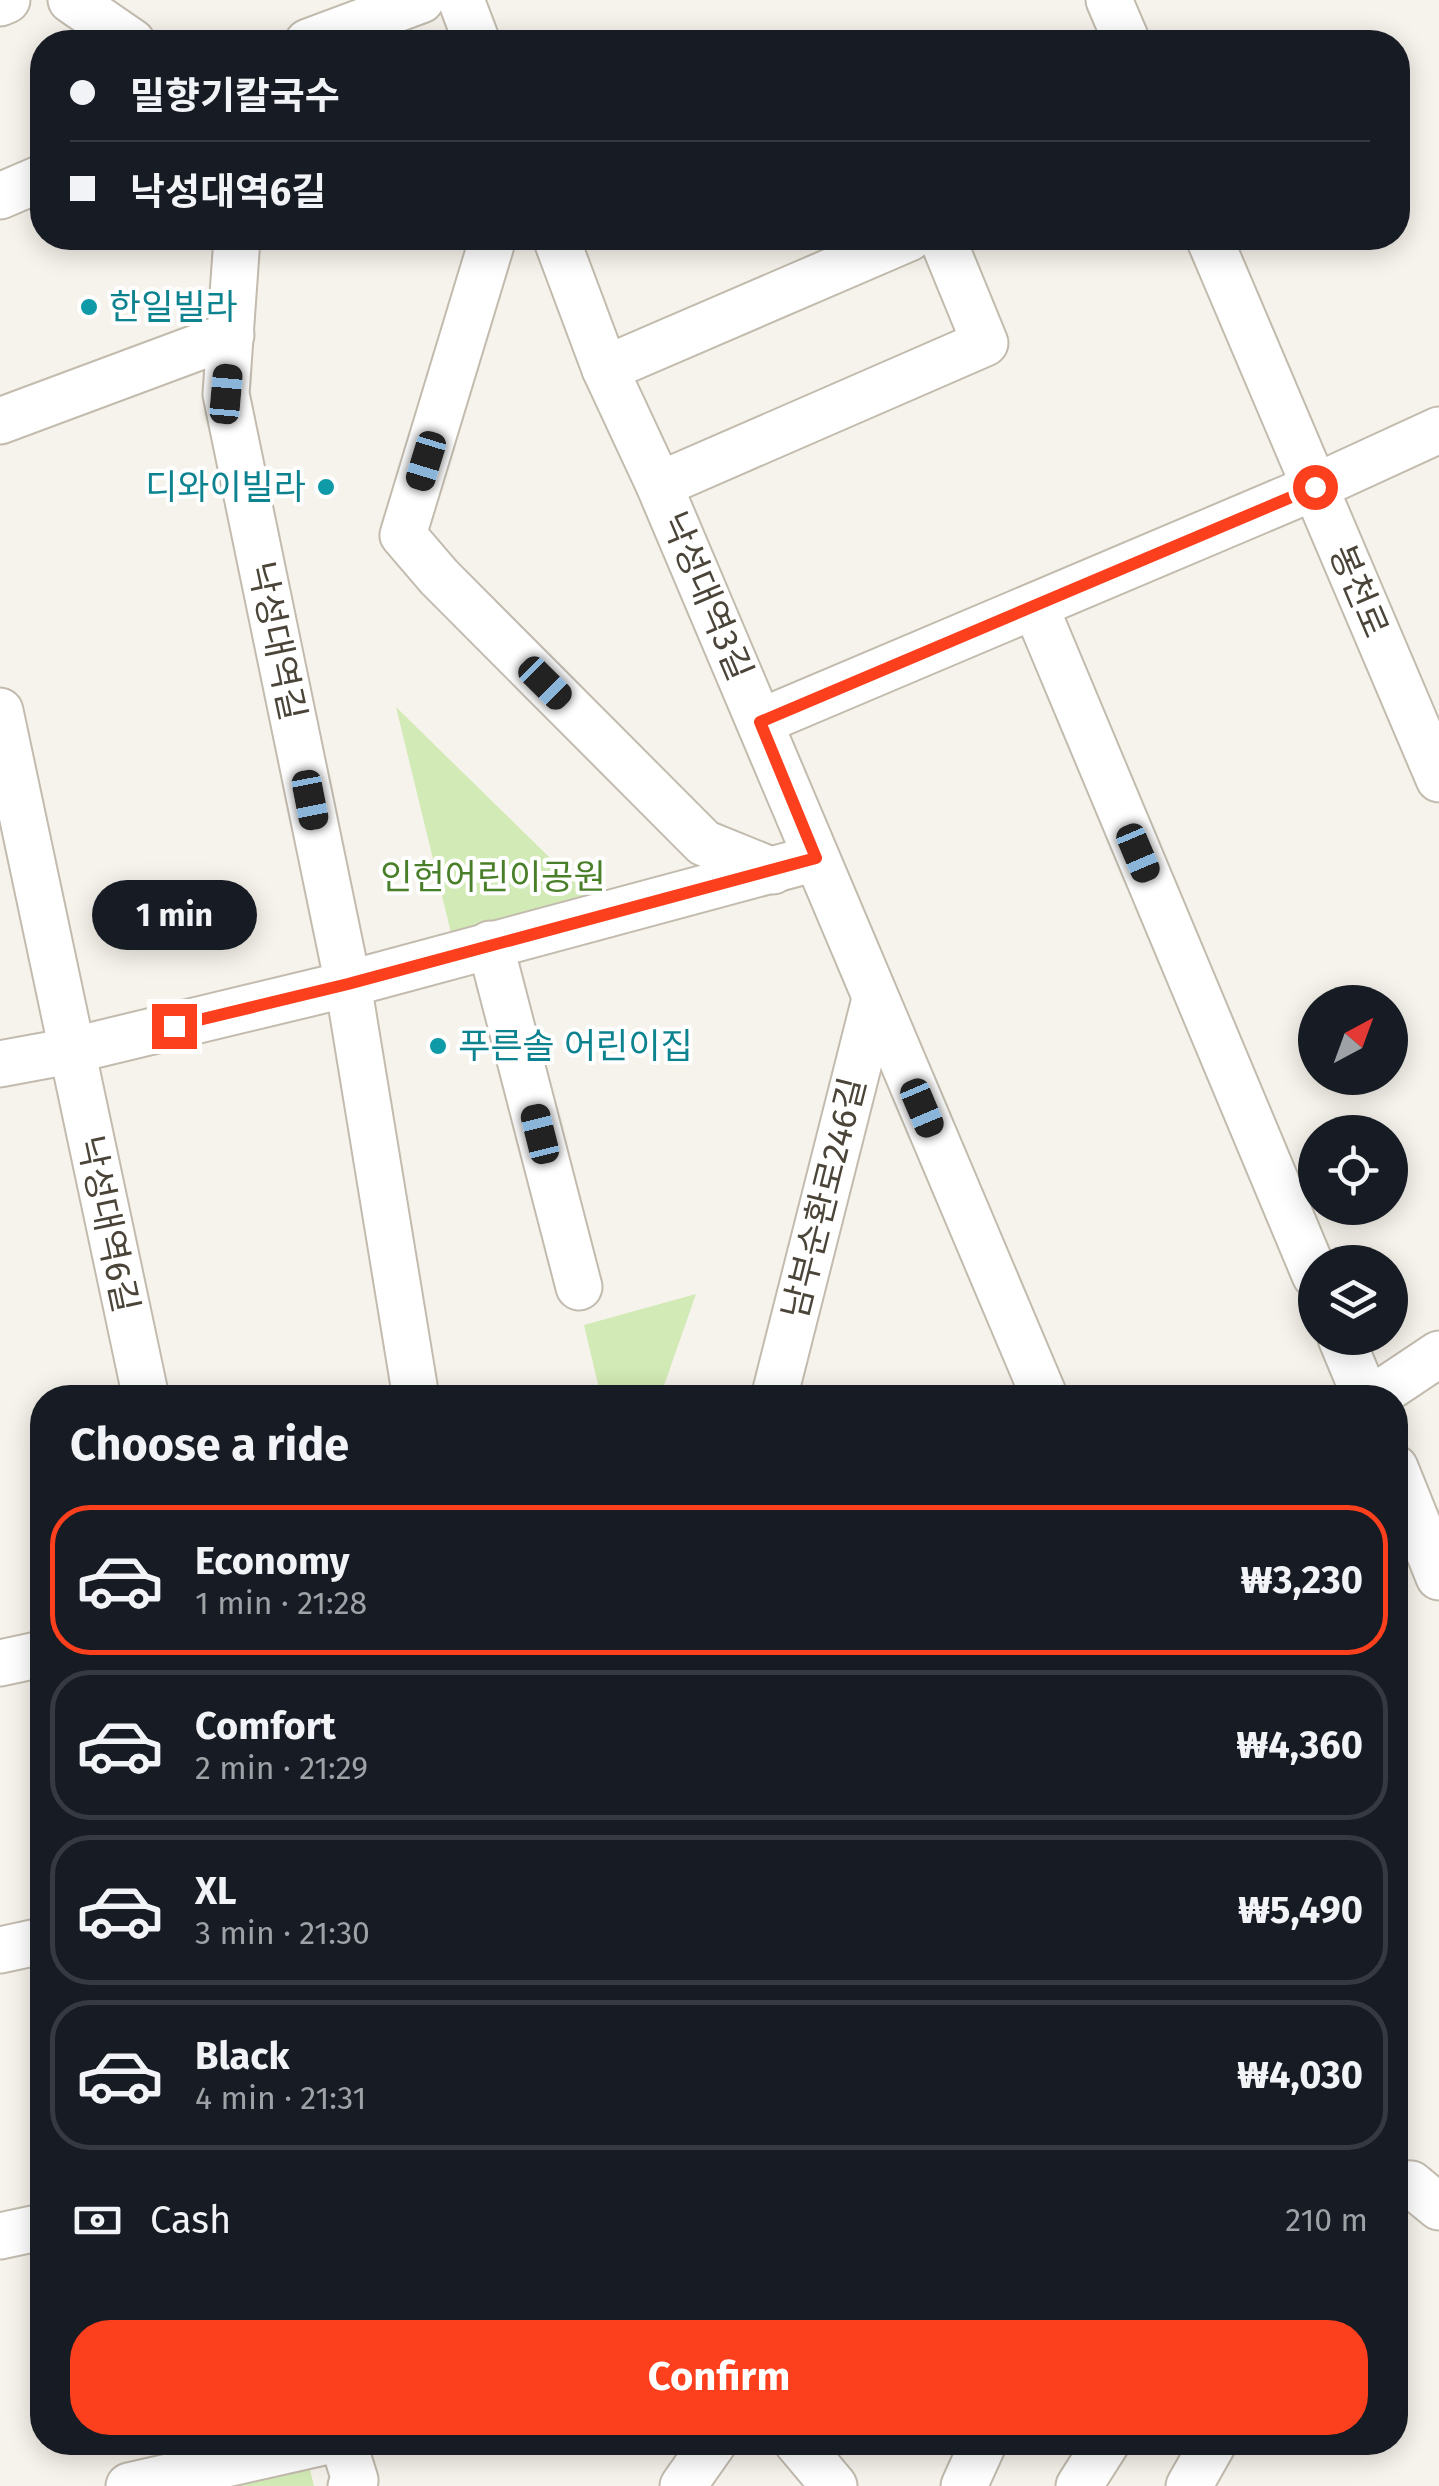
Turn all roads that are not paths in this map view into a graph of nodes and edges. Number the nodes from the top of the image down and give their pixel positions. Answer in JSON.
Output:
{"nodes":[{"id":1,"x":7,"y":0,"type":"edge"},
{"id":2,"x":71,"y":0,"type":"edge"},
{"id":3,"x":421,"y":0,"type":"edge"},
{"id":4,"x":461,"y":0,"type":"edge"},
{"id":5,"x":1108,"y":0,"type":"edge"},
{"id":6,"x":0,"y":3,"type":"edge"},
{"id":7,"x":314,"y":27,"type":"edge"},
{"id":8,"x":115,"y":30,"type":"edge"},
{"id":9,"x":472,"y":30,"type":"edge"},
{"id":10,"x":1122,"y":30,"type":"edge"},
{"id":11,"x":30,"y":183,"type":"edge"},
{"id":12,"x":0,"y":196,"type":"edge"},
{"id":13,"x":236,"y":250,"type":"edge"},
{"id":14,"x":489,"y":250,"type":"edge"},
{"id":15,"x":560,"y":250,"type":"edge"},
{"id":16,"x":880,"y":250,"type":"edge"},
{"id":17,"x":947,"y":250,"type":"edge"},
{"id":18,"x":1214,"y":250,"type":"edge"},
{"id":19,"x":231,"y":335,"type":"junction"},
{"id":20,"x":605,"y":369,"type":"junction"},
{"id":21,"x":0,"y":421,"type":"edge"},
{"id":22,"x":1439,"y":430,"type":"edge"},
{"id":23,"x":660,"y":485,"type":"junction"},
{"id":24,"x":1315,"y":487,"type":"junction"},
{"id":25,"x":1035,"y":606,"type":"junction"},
{"id":26,"x":0,"y":710,"type":"edge"},
{"id":27,"x":760,"y":722,"type":"junction"},
{"id":28,"x":1439,"y":779,"type":"edge"},
{"id":29,"x":816,"y":858,"type":"junction"},
{"id":30,"x":773,"y":872,"type":"junction"},
{"id":31,"x":490,"y":944,"type":"junction"},
{"id":32,"x":348,"y":984,"type":"junction"},
{"id":33,"x":876,"y":1000,"type":"junction"},
{"id":34,"x":70,"y":1051,"type":"junction"},
{"id":35,"x":0,"y":1064,"type":"edge"},
{"id":36,"x":1302,"y":1245,"type":"edge"},
{"id":37,"x":580,"y":1286,"type":"dead end"},
{"id":38,"x":1439,"y":1354,"type":"edge"},
{"id":39,"x":1349,"y":1355,"type":"edge"},
{"id":40,"x":143,"y":1385,"type":"edge"},
{"id":41,"x":414,"y":1385,"type":"edge"},
{"id":42,"x":777,"y":1385,"type":"edge"},
{"id":43,"x":1039,"y":1385,"type":"edge"},
{"id":44,"x":1364,"y":1385,"type":"edge"},
{"id":45,"x":1390,"y":1385,"type":"edge"},
{"id":46,"x":1408,"y":1500,"type":"edge"},
{"id":47,"x":1439,"y":1577,"type":"edge"},
{"id":48,"x":30,"y":1657,"type":"edge"},
{"id":49,"x":0,"y":1663,"type":"edge"},
{"id":50,"x":30,"y":1944,"type":"edge"},
{"id":51,"x":0,"y":1950,"type":"edge"},
{"id":52,"x":30,"y":2230,"type":"edge"},
{"id":53,"x":0,"y":2236,"type":"edge"},
{"id":54,"x":266,"y":2455,"type":"edge"},
{"id":55,"x":348,"y":2455,"type":"edge"},
{"id":56,"x":705,"y":2455,"type":"edge"},
{"id":57,"x":808,"y":2455,"type":"edge"},
{"id":58,"x":978,"y":2455,"type":"edge"},
{"id":59,"x":1099,"y":2455,"type":"edge"},
{"id":60,"x":1207,"y":2455,"type":"edge"},
{"id":61,"x":129,"y":2486,"type":"edge"},
{"id":62,"x":351,"y":2486,"type":"edge"},
{"id":63,"x":682,"y":2486,"type":"edge"},
{"id":64,"x":834,"y":2486,"type":"edge"},
{"id":65,"x":964,"y":2486,"type":"edge"},
{"id":66,"x":1079,"y":2486,"type":"edge"},
{"id":67,"x":1189,"y":2486,"type":"edge"}],
"edges":[{"from":1,"to":6,"type":"street"},
{"from":2,"to":8,"type":"street"},
{"from":3,"to":7,"type":"street"},
{"from":4,"to":9,"type":"street"},
{"from":5,"to":10,"type":"street"},
{"from":11,"to":12,"type":"street"},
{"from":13,"to":19,"type":"street","name":"낙성대역길"},
{"from":14,"to":30,"type":"street"},
{"from":15,"to":20,"type":"street","name":"낙성대역3길"},
{"from":16,"to":20,"type":"street"},
{"from":17,"to":23,"type":"street"},
{"from":18,"to":24,"type":"street","name":"봉천로"},
{"from":19,"to":21,"type":"street"},
{"from":19,"to":32,"type":"street","name":"낙성대역길"},
{"from":20,"to":23,"type":"street","name":"낙성대역3길"},
{"from":22,"to":24,"type":"street"},
{"from":23,"to":27,"type":"street","name":"낙성대역3길"},
{"from":24,"to":25,"type":"street"},
{"from":24,"to":28,"type":"street","name":"봉천로"},
{"from":25,"to":27,"type":"street"},
{"from":25,"to":36,"type":"street"},
{"from":26,"to":34,"type":"street","name":"낙성대역6길"},
{"from":27,"to":29,"type":"street","name":"낙성대역3길"},
{"from":29,"to":30,"type":"street"},
{"from":29,"to":33,"type":"street","name":"낙성대역3길"},
{"from":30,"to":31,"type":"street"},
{"from":31,"to":32,"type":"street"},
{"from":31,"to":37,"type":"street"},
{"from":32,"to":34,"type":"street"},
{"from":32,"to":41,"type":"street","name":"낙성대역길"},
{"from":33,"to":42,"type":"street","name":"남부순환로246길"},
{"from":33,"to":43,"type":"street","name":"낙성대역3길"},
{"from":34,"to":35,"type":"street"},
{"from":34,"to":40,"type":"street","name":"낙성대역6길"},
{"from":38,"to":45,"type":"street"},
{"from":39,"to":44,"type":"street"},
{"from":46,"to":47,"type":"street"},
{"from":48,"to":49,"type":"street"},
{"from":50,"to":51,"type":"street"},
{"from":52,"to":53,"type":"street"},
{"from":54,"to":61,"type":"street"},
{"from":55,"to":62,"type":"street"},
{"from":56,"to":63,"type":"street"},
{"from":57,"to":64,"type":"street"},
{"from":58,"to":65,"type":"street"},
{"from":59,"to":66,"type":"street"},
{"from":60,"to":67,"type":"street"}]}
